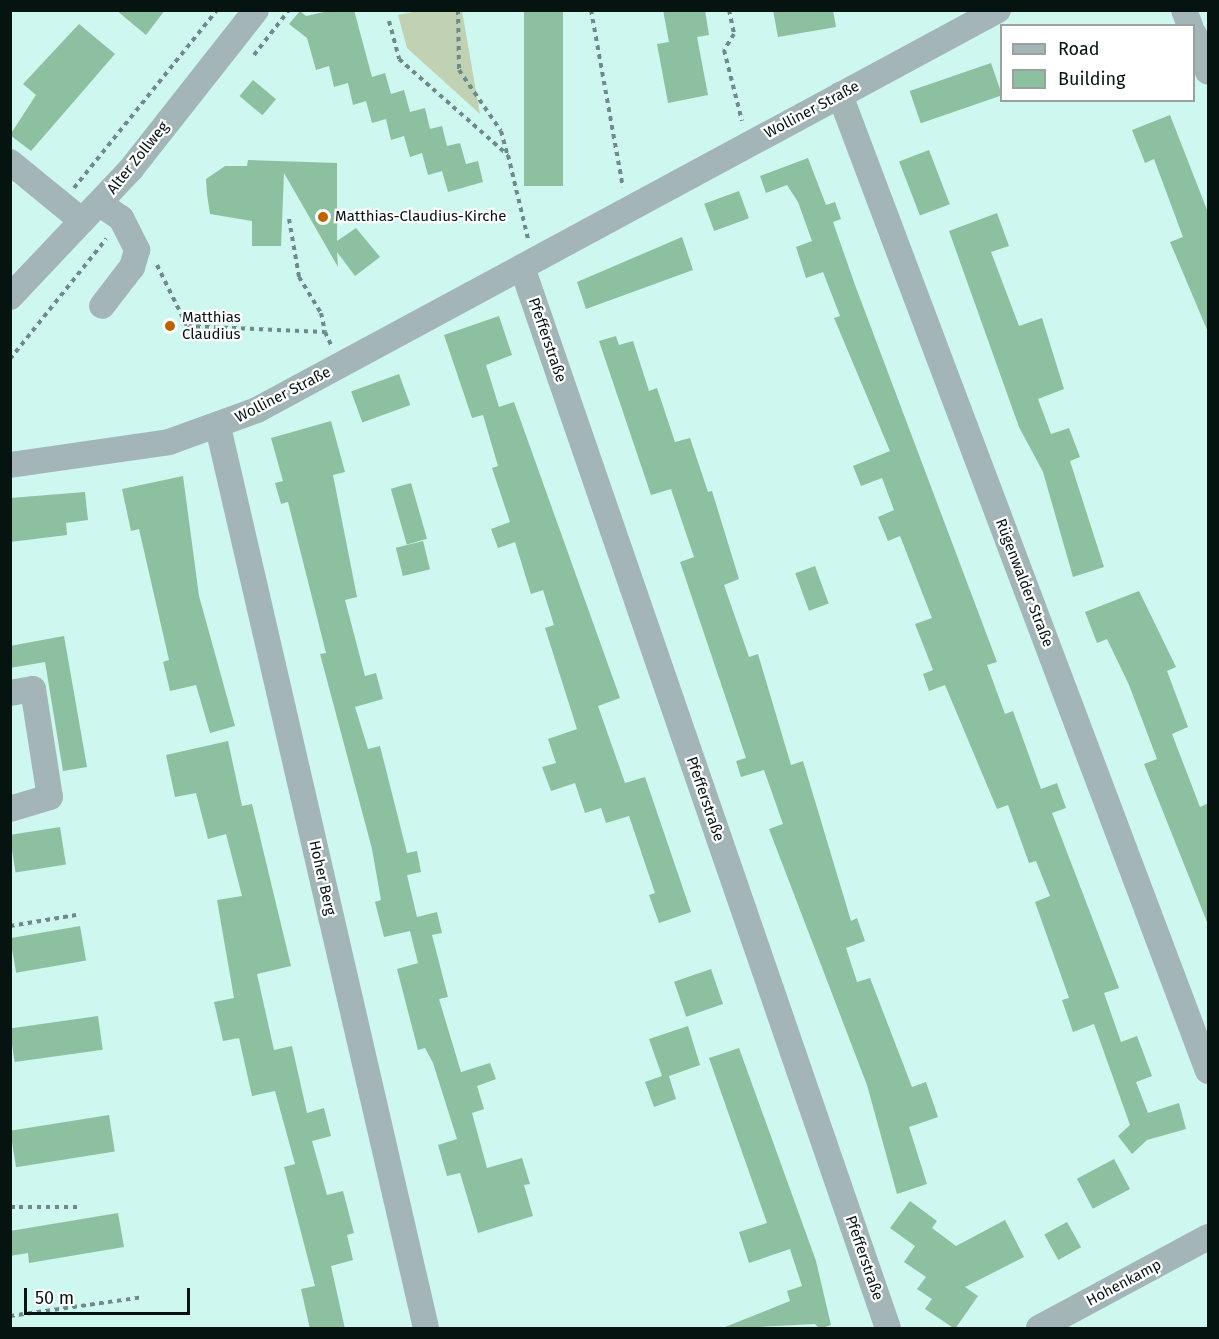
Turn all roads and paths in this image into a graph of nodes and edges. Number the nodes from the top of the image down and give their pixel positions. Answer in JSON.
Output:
{"nodes":[{"id":1,"x":217,"y":10,"type":"edge"},
{"id":2,"x":256,"y":10,"type":"edge"},
{"id":3,"x":289,"y":10,"type":"edge"},
{"id":4,"x":458,"y":10,"type":"edge"},
{"id":5,"x":591,"y":10,"type":"edge"},
{"id":6,"x":729,"y":10,"type":"edge"},
{"id":7,"x":998,"y":10,"type":"edge"},
{"id":8,"x":389,"y":21,"type":"dead end"},
{"id":9,"x":273,"y":31,"type":"dead end"},
{"id":10,"x":1195,"y":37,"type":"edge"},
{"id":11,"x":1209,"y":72,"type":"edge"},
{"id":12,"x":840,"y":94,"type":"junction"},
{"id":13,"x":748,"y":145,"type":"junction"},
{"id":14,"x":508,"y":155,"type":"junction"},
{"id":15,"x":10,"y":162,"type":"edge"},
{"id":16,"x":61,"y":204,"type":"junction"},
{"id":17,"x":628,"y":211,"type":"junction"},
{"id":18,"x":91,"y":212,"type":"junction"},
{"id":19,"x":121,"y":218,"type":"junction"},
{"id":20,"x":289,"y":219,"type":"dead end"},
{"id":21,"x":137,"y":250,"type":"junction"},
{"id":22,"x":528,"y":267,"type":"junction"},
{"id":23,"x":10,"y":297,"type":"edge"},
{"id":24,"x":102,"y":306,"type":"dead end"},
{"id":25,"x":325,"y":332,"type":"junction"},
{"id":26,"x":10,"y":359,"type":"edge"},
{"id":27,"x":341,"y":366,"type":"junction"},
{"id":28,"x":218,"y":427,"type":"junction"},
{"id":29,"x":10,"y":465,"type":"edge"},
{"id":30,"x":10,"y":693,"type":"edge"},
{"id":31,"x":10,"y":809,"type":"edge"},
{"id":32,"x":76,"y":915,"type":"dead end"},
{"id":33,"x":10,"y":926,"type":"edge"},
{"id":34,"x":1206,"y":1055,"type":"edge"},
{"id":35,"x":10,"y":1207,"type":"edge"},
{"id":36,"x":82,"y":1207,"type":"dead end"},
{"id":37,"x":1209,"y":1237,"type":"edge"},
{"id":38,"x":143,"y":1297,"type":"dead end"},
{"id":39,"x":10,"y":1316,"type":"edge"},
{"id":40,"x":426,"y":1329,"type":"edge"},
{"id":41,"x":888,"y":1329,"type":"edge"},
{"id":42,"x":1039,"y":1329,"type":"edge"}],
"edges":[{"from":1,"to":16,"type":"path"},
{"from":2,"to":18,"type":"street","name":"Alter Zollweg"},
{"from":3,"to":9,"type":"path"},
{"from":4,"to":14,"type":"path"},
{"from":5,"to":17,"type":"path"},
{"from":6,"to":13,"type":"path"},
{"from":7,"to":12,"type":"street","name":"Wolliner Straße"},
{"from":8,"to":14,"type":"path"},
{"from":10,"to":11,"type":"street"},
{"from":12,"to":13,"type":"street","name":"Wolliner Straße"},
{"from":12,"to":34,"type":"street","name":"Rügenwalder Straße"},
{"from":13,"to":17,"type":"street","name":"Wolliner Straße"},
{"from":14,"to":22,"type":"path"},
{"from":15,"to":16,"type":"street"},
{"from":16,"to":18,"type":"street"},
{"from":17,"to":22,"type":"street","name":"Wolliner Straße"},
{"from":18,"to":19,"type":"street"},
{"from":18,"to":23,"type":"street","name":"Alter Zollweg"},
{"from":19,"to":21,"type":"street"},
{"from":19,"to":26,"type":"path"},
{"from":20,"to":25,"type":"path"},
{"from":21,"to":24,"type":"street"},
{"from":21,"to":25,"type":"path"},
{"from":22,"to":27,"type":"street","name":"Wolliner Straße"},
{"from":22,"to":41,"type":"street","name":"Pfefferstraße"},
{"from":25,"to":27,"type":"path"},
{"from":27,"to":28,"type":"street","name":"Wolliner Straße"},
{"from":28,"to":29,"type":"street","name":"Wolliner Straße"},
{"from":28,"to":40,"type":"street","name":"Hoher Berg"},
{"from":30,"to":31,"type":"street"},
{"from":32,"to":33,"type":"path"},
{"from":35,"to":36,"type":"path"},
{"from":37,"to":42,"type":"street","name":"Hohenkamp"},
{"from":38,"to":39,"type":"path"}]}
